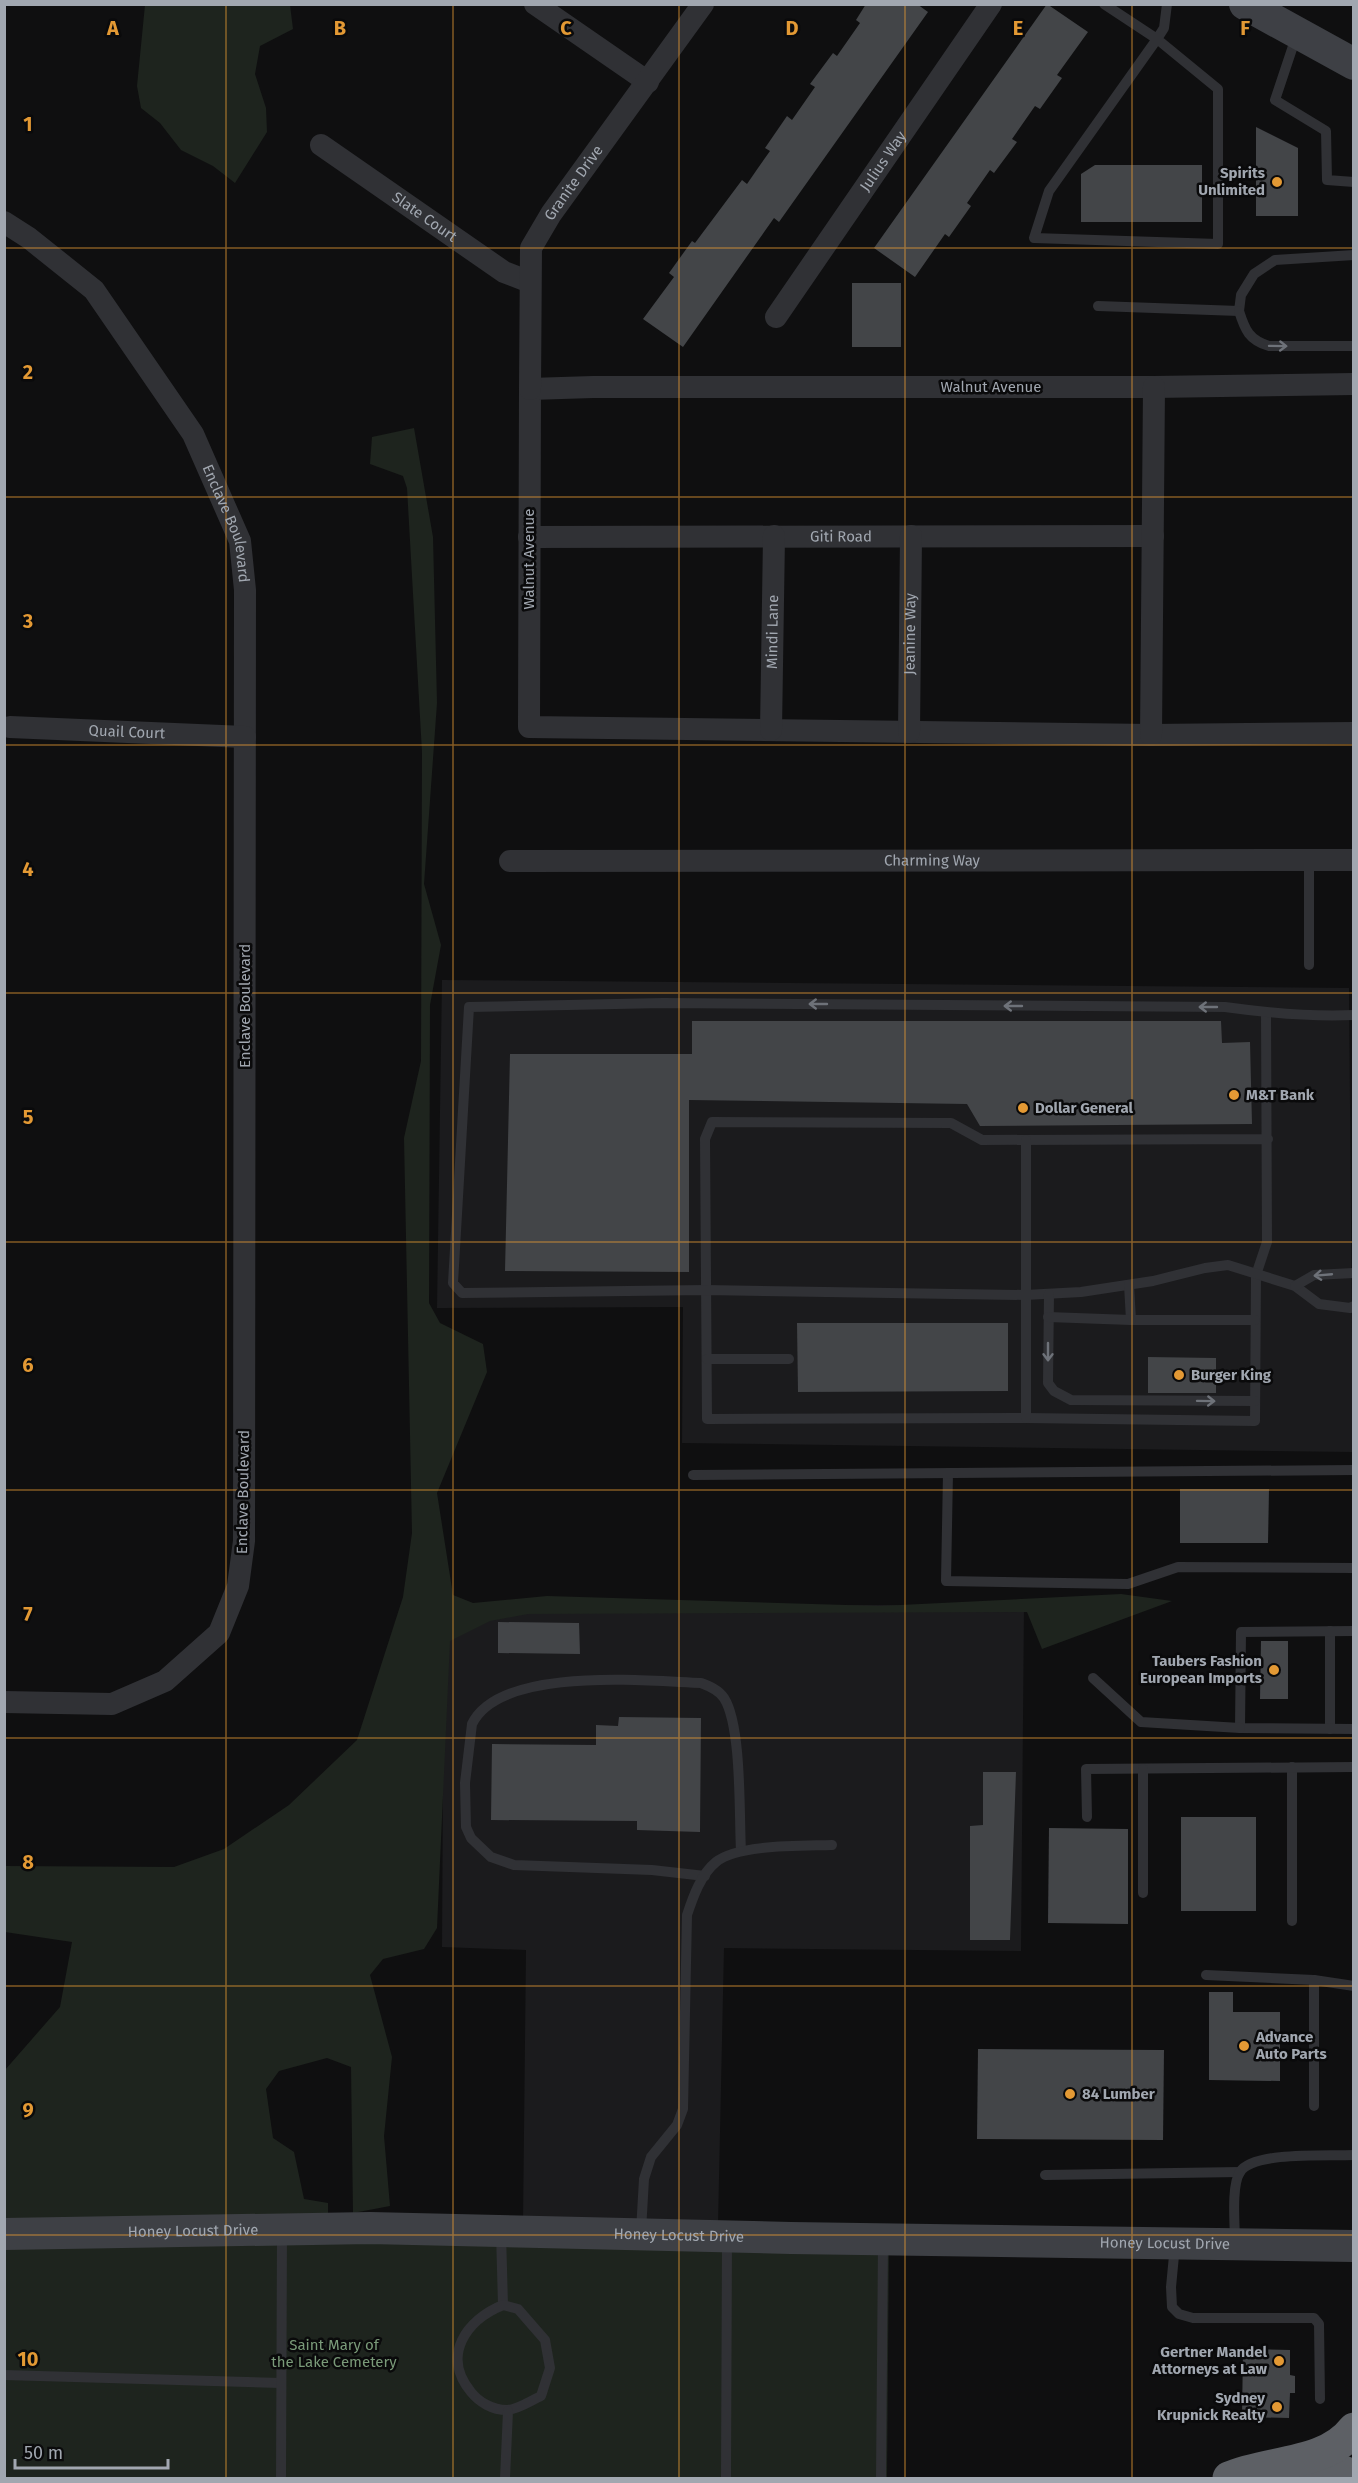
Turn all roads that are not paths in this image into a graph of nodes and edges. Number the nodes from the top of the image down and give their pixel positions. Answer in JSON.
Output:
{"nodes":[{"id":1,"x":536,"y":4,"type":"edge"},
{"id":2,"x":703,"y":4,"type":"edge"},
{"id":3,"x":991,"y":4,"type":"edge"},
{"id":4,"x":1104,"y":4,"type":"edge"},
{"id":5,"x":1167,"y":4,"type":"edge"},
{"id":6,"x":1245,"y":4,"type":"edge"},
{"id":7,"x":1297,"y":34,"type":"junction"},
{"id":8,"x":1157,"y":39,"type":"junction"},
{"id":9,"x":1353,"y":64,"type":"edge"},
{"id":10,"x":648,"y":82,"type":"junction"},
{"id":11,"x":321,"y":145,"type":"dead end"},
{"id":12,"x":1353,"y":182,"type":"edge"},
{"id":13,"x":4,"y":222,"type":"edge"},
{"id":14,"x":1353,"y":255,"type":"edge"},
{"id":15,"x":530,"y":282,"type":"junction"},
{"id":16,"x":1098,"y":306,"type":"dead end"},
{"id":17,"x":1239,"y":311,"type":"junction"},
{"id":18,"x":776,"y":317,"type":"dead end"},
{"id":19,"x":1353,"y":346,"type":"edge"},
{"id":20,"x":1353,"y":384,"type":"edge"},
{"id":21,"x":1154,"y":387,"type":"junction"},
{"id":22,"x":530,"y":389,"type":"junction"},
{"id":23,"x":774,"y":536,"type":"junction"},
{"id":24,"x":911,"y":536,"type":"junction"},
{"id":25,"x":1153,"y":536,"type":"junction"},
{"id":26,"x":529,"y":537,"type":"junction"},
{"id":27,"x":10,"y":728,"type":"dead end"},
{"id":28,"x":771,"y":730,"type":"junction"},
{"id":29,"x":909,"y":732,"type":"junction"},
{"id":30,"x":1353,"y":733,"type":"edge"},
{"id":31,"x":1151,"y":735,"type":"junction"},
{"id":32,"x":245,"y":737,"type":"junction"},
{"id":33,"x":1309,"y":860,"type":"junction"},
{"id":34,"x":1353,"y":860,"type":"edge"},
{"id":35,"x":510,"y":861,"type":"dead end"},
{"id":36,"x":1309,"y":966,"type":"dead end"},
{"id":37,"x":1266,"y":1013,"type":"junction"},
{"id":38,"x":1353,"y":1015,"type":"edge"},
{"id":39,"x":1268,"y":1139,"type":"junction"},
{"id":40,"x":1026,"y":1140,"type":"junction"},
{"id":41,"x":1353,"y":1273,"type":"edge"},
{"id":42,"x":1256,"y":1275,"type":"junction"},
{"id":43,"x":1129,"y":1285,"type":"junction"},
{"id":44,"x":1295,"y":1286,"type":"junction"},
{"id":45,"x":706,"y":1290,"type":"junction"},
{"id":46,"x":1049,"y":1294,"type":"junction"},
{"id":47,"x":1025,"y":1295,"type":"junction"},
{"id":48,"x":1353,"y":1306,"type":"edge"},
{"id":49,"x":1048,"y":1317,"type":"junction"},
{"id":50,"x":1131,"y":1320,"type":"junction"},
{"id":51,"x":1256,"y":1320,"type":"junction"},
{"id":52,"x":707,"y":1359,"type":"junction"},
{"id":53,"x":789,"y":1359,"type":"dead end"},
{"id":54,"x":1255,"y":1401,"type":"junction"},
{"id":55,"x":1026,"y":1418,"type":"junction"},
{"id":56,"x":1353,"y":1470,"type":"edge"},
{"id":57,"x":948,"y":1473,"type":"junction"},
{"id":58,"x":693,"y":1475,"type":"dead end"},
{"id":59,"x":1353,"y":1568,"type":"edge"},
{"id":60,"x":1330,"y":1631,"type":"junction"},
{"id":61,"x":1353,"y":1631,"type":"edge"},
{"id":62,"x":1093,"y":1678,"type":"dead end"},
{"id":63,"x":4,"y":1702,"type":"edge"},
{"id":64,"x":1240,"y":1728,"type":"junction"},
{"id":65,"x":1330,"y":1729,"type":"junction"},
{"id":66,"x":1353,"y":1729,"type":"edge"},
{"id":67,"x":1292,"y":1767,"type":"junction"},
{"id":68,"x":1353,"y":1767,"type":"edge"},
{"id":69,"x":1143,"y":1769,"type":"junction"},
{"id":70,"x":1086,"y":1817,"type":"dead end"},
{"id":71,"x":832,"y":1845,"type":"dead end"},
{"id":72,"x":741,"y":1851,"type":"junction"},
{"id":73,"x":705,"y":1876,"type":"junction"},
{"id":74,"x":1143,"y":1893,"type":"dead end"},
{"id":75,"x":1292,"y":1920,"type":"dead end"},
{"id":76,"x":1206,"y":1975,"type":"dead end"},
{"id":77,"x":1314,"y":1980,"type":"junction"},
{"id":78,"x":1353,"y":1986,"type":"edge"},
{"id":79,"x":1314,"y":2106,"type":"dead end"},
{"id":80,"x":1353,"y":2155,"type":"edge"},
{"id":81,"x":1240,"y":2172,"type":"junction"},
{"id":82,"x":1045,"y":2175,"type":"dead end"},
{"id":83,"x":282,"y":2229,"type":"junction"},
{"id":84,"x":501,"y":2231,"type":"junction"},
{"id":85,"x":4,"y":2234,"type":"edge"},
{"id":86,"x":641,"y":2235,"type":"junction"},
{"id":87,"x":727,"y":2237,"type":"junction"},
{"id":88,"x":883,"y":2239,"type":"junction"},
{"id":89,"x":1176,"y":2242,"type":"junction"},
{"id":90,"x":1235,"y":2243,"type":"junction"},
{"id":91,"x":1353,"y":2246,"type":"edge"},
{"id":92,"x":503,"y":2305,"type":"junction"},
{"id":93,"x":4,"y":2375,"type":"edge"},
{"id":94,"x":281,"y":2383,"type":"junction"},
{"id":95,"x":1320,"y":2398,"type":"dead end"},
{"id":96,"x":508,"y":2411,"type":"junction"},
{"id":97,"x":1353,"y":2429,"type":"edge"},
{"id":98,"x":1353,"y":2476,"type":"edge"},
{"id":99,"x":281,"y":2478,"type":"edge"},
{"id":100,"x":505,"y":2478,"type":"edge"},
{"id":101,"x":726,"y":2478,"type":"edge"},
{"id":102,"x":881,"y":2478,"type":"edge"},
{"id":103,"x":1229,"y":2478,"type":"edge"},
{"id":104,"x":1258,"y":2478,"type":"edge"}],
"edges":[{"from":1,"to":10,"type":"street"},
{"from":2,"to":10,"type":"street","name":"Granite Drive"},
{"from":3,"to":18,"type":"street","name":"Julius Way"},
{"from":4,"to":8,"type":"lane"},
{"from":5,"to":8,"type":"lane"},
{"from":6,"to":7,"type":"street"},
{"from":7,"to":9,"type":"street"},
{"from":7,"to":12,"type":"lane"},
{"from":8,"to":8,"type":"lane"},
{"from":10,"to":15,"type":"street","name":"Granite Drive"},
{"from":11,"to":15,"type":"street","name":"Slate Court"},
{"from":13,"to":32,"type":"street","name":"Enclave Boulevard"},
{"from":14,"to":17,"type":"lane"},
{"from":15,"to":22,"type":"street","name":"Granite Drive"},
{"from":16,"to":17,"type":"lane"},
{"from":17,"to":19,"type":"lane","one_way":true},
{"from":20,"to":21,"type":"street","name":"Walnut Avenue"},
{"from":21,"to":22,"type":"street","name":"Walnut Avenue"},
{"from":21,"to":25,"type":"street"},
{"from":22,"to":26,"type":"street","name":"Walnut Avenue"},
{"from":23,"to":24,"type":"street","name":"Giti Road"},
{"from":23,"to":26,"type":"street","name":"Giti Road"},
{"from":23,"to":28,"type":"street","name":"Mindi Lane"},
{"from":24,"to":25,"type":"street","name":"Giti Road"},
{"from":24,"to":29,"type":"street","name":"Jeanine Way"},
{"from":25,"to":31,"type":"street"},
{"from":26,"to":28,"type":"street","name":"Walnut Avenue"},
{"from":27,"to":32,"type":"street","name":"Quail Court"},
{"from":28,"to":29,"type":"street","name":"Walnut Avenue"},
{"from":29,"to":31,"type":"street","name":"Walnut Avenue"},
{"from":30,"to":31,"type":"street","name":"Walnut Avenue"},
{"from":32,"to":63,"type":"street","name":"Enclave Boulevard"},
{"from":33,"to":34,"type":"street","name":"Charming Way"},
{"from":33,"to":35,"type":"street","name":"Charming Way"},
{"from":33,"to":36,"type":"lane"},
{"from":37,"to":38,"type":"lane"},
{"from":37,"to":39,"type":"lane"},
{"from":37,"to":45,"type":"lane","one_way":true},
{"from":39,"to":40,"type":"lane"},
{"from":39,"to":42,"type":"lane"},
{"from":40,"to":45,"type":"lane"},
{"from":40,"to":47,"type":"lane"},
{"from":41,"to":44,"type":"lane","one_way":true},
{"from":42,"to":43,"type":"lane"},
{"from":42,"to":44,"type":"lane"},
{"from":42,"to":51,"type":"lane"},
{"from":43,"to":46,"type":"lane"},
{"from":43,"to":50,"type":"lane"},
{"from":44,"to":48,"type":"lane"},
{"from":45,"to":47,"type":"lane"},
{"from":45,"to":52,"type":"lane"},
{"from":46,"to":47,"type":"lane"},
{"from":46,"to":49,"type":"lane"},
{"from":47,"to":55,"type":"lane"},
{"from":49,"to":50,"type":"lane"},
{"from":49,"to":54,"type":"lane","one_way":true},
{"from":50,"to":51,"type":"lane"},
{"from":51,"to":54,"type":"lane"},
{"from":52,"to":53,"type":"lane"},
{"from":52,"to":55,"type":"lane"},
{"from":54,"to":55,"type":"lane"},
{"from":56,"to":57,"type":"lane"},
{"from":57,"to":58,"type":"lane"},
{"from":57,"to":59,"type":"lane"},
{"from":60,"to":61,"type":"lane"},
{"from":60,"to":64,"type":"lane"},
{"from":60,"to":65,"type":"lane"},
{"from":62,"to":64,"type":"lane"},
{"from":64,"to":65,"type":"lane"},
{"from":65,"to":66,"type":"lane"},
{"from":67,"to":68,"type":"lane"},
{"from":67,"to":69,"type":"lane"},
{"from":67,"to":75,"type":"lane"},
{"from":69,"to":70,"type":"lane"},
{"from":69,"to":74,"type":"lane"},
{"from":71,"to":72,"type":"lane"},
{"from":72,"to":73,"type":"lane"},
{"from":72,"to":73,"type":"lane"},
{"from":73,"to":86,"type":"lane"},
{"from":76,"to":77,"type":"lane"},
{"from":77,"to":78,"type":"lane"},
{"from":77,"to":79,"type":"lane"},
{"from":80,"to":81,"type":"lane"},
{"from":81,"to":82,"type":"lane"},
{"from":81,"to":90,"type":"lane"},
{"from":83,"to":84,"type":"street","name":"Honey Locust Drive"},
{"from":83,"to":85,"type":"street","name":"Honey Locust Drive"},
{"from":83,"to":94,"type":"lane"},
{"from":84,"to":86,"type":"street","name":"Honey Locust Drive"},
{"from":84,"to":92,"type":"lane"},
{"from":86,"to":87,"type":"street","name":"Honey Locust Drive"},
{"from":87,"to":88,"type":"street","name":"Honey Locust Drive"},
{"from":87,"to":101,"type":"lane"},
{"from":88,"to":89,"type":"street","name":"Honey Locust Drive"},
{"from":88,"to":102,"type":"lane"},
{"from":89,"to":90,"type":"street","name":"Honey Locust Drive"},
{"from":89,"to":95,"type":"lane"},
{"from":90,"to":91,"type":"street","name":"Honey Locust Drive"},
{"from":92,"to":96,"type":"lane"},
{"from":92,"to":96,"type":"lane"},
{"from":93,"to":94,"type":"lane"},
{"from":94,"to":99,"type":"lane"},
{"from":96,"to":100,"type":"lane"},
{"from":97,"to":103,"type":"highway"},
{"from":98,"to":104,"type":"highway"}]}
